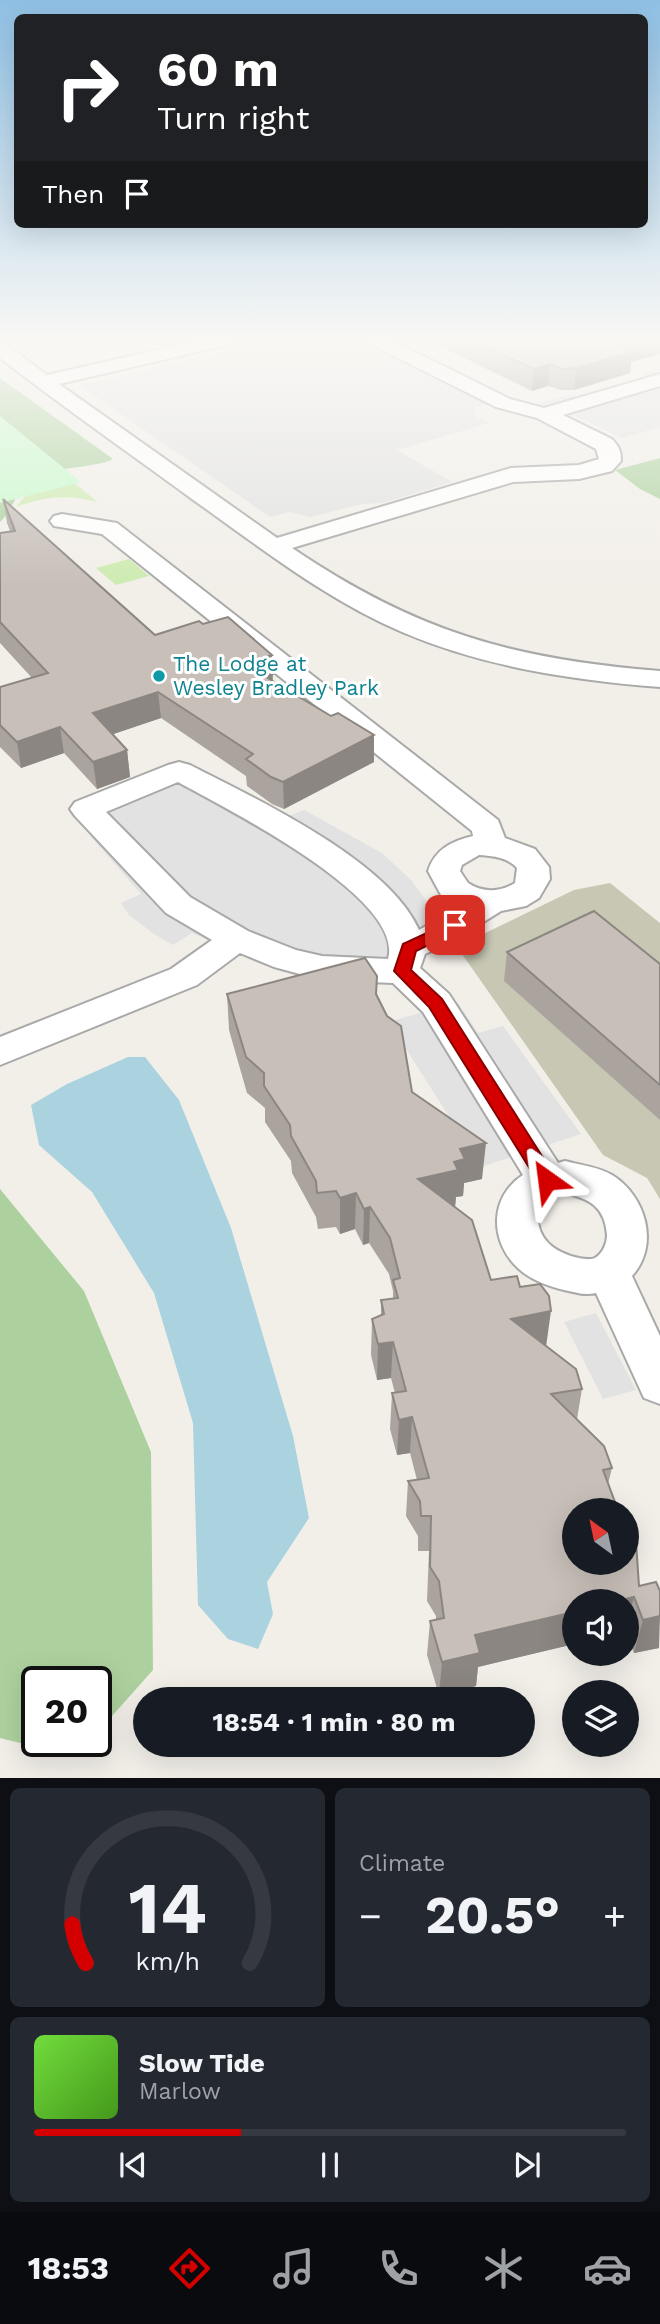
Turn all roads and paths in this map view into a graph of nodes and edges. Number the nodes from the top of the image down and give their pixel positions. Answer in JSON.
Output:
{"nodes":[{"id":1,"x":98,"y":421,"type":"edge"},
{"id":2,"x":558,"y":421,"type":"edge"},
{"id":3,"x":62,"y":521,"type":"dead end"},
{"id":4,"x":274,"y":546,"type":"junction"},
{"id":5,"x":660,"y":679,"type":"edge"},
{"id":6,"x":491,"y":845,"type":"junction"},
{"id":7,"x":492,"y":902,"type":"junction"},
{"id":8,"x":236,"y":939,"type":"junction"},
{"id":9,"x":406,"y":959,"type":"junction"},
{"id":10,"x":0,"y":1052,"type":"edge"},
{"id":11,"x":547,"y":1180,"type":"junction"},
{"id":12,"x":608,"y":1272,"type":"junction"},
{"id":13,"x":660,"y":1384,"type":"edge"}],
"edges":[{"from":1,"to":4,"type":"lane"},
{"from":2,"to":4,"type":"lane"},
{"from":3,"to":6,"type":"lane"},
{"from":4,"to":5,"type":"lane"},
{"from":6,"to":7,"type":"lane"},
{"from":6,"to":7,"type":"lane"},
{"from":7,"to":9,"type":"lane"},
{"from":8,"to":9,"type":"lane"},
{"from":8,"to":9,"type":"lane"},
{"from":8,"to":10,"type":"lane"},
{"from":9,"to":11,"type":"lane"},
{"from":11,"to":12,"type":"lane"},
{"from":11,"to":12,"type":"lane"},
{"from":12,"to":13,"type":"lane"}]}
